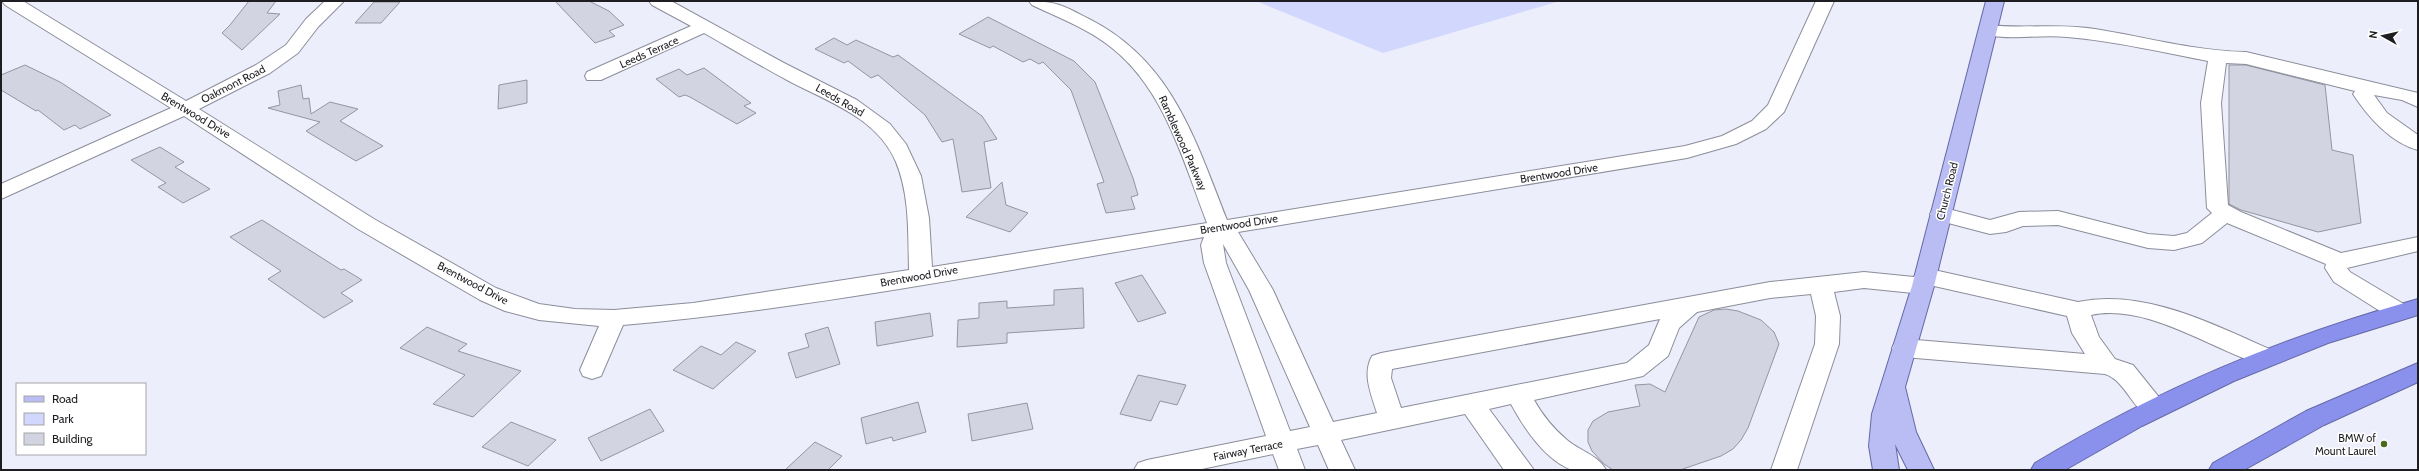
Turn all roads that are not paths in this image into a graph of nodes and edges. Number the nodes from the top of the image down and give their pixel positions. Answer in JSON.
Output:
{"nodes":[{"id":1,"x":11,"y":1,"type":"edge"},
{"id":2,"x":334,"y":1,"type":"edge"},
{"id":3,"x":658,"y":1,"type":"edge"},
{"id":4,"x":1038,"y":1,"type":"edge"},
{"id":5,"x":1825,"y":1,"type":"edge"},
{"id":6,"x":1995,"y":1,"type":"edge"},
{"id":7,"x":704,"y":27,"type":"junction"},
{"id":8,"x":1988,"y":30,"type":"junction"},
{"id":9,"x":2218,"y":57,"type":"junction"},
{"id":10,"x":594,"y":76,"type":"dead end"},
{"id":11,"x":2368,"y":89,"type":"junction"},
{"id":12,"x":2418,"y":101,"type":"edge"},
{"id":13,"x":184,"y":109,"type":"junction"},
{"id":14,"x":2418,"y":144,"type":"edge"},
{"id":15,"x":1,"y":192,"type":"edge"},
{"id":16,"x":2226,"y":213,"type":"junction"},
{"id":17,"x":1941,"y":214,"type":"junction"},
{"id":18,"x":1219,"y":227,"type":"junction"},
{"id":19,"x":2418,"y":244,"type":"edge"},
{"id":20,"x":2339,"y":261,"type":"junction"},
{"id":21,"x":921,"y":276,"type":"junction"},
{"id":22,"x":1924,"y":281,"type":"junction"},
{"id":23,"x":1820,"y":286,"type":"junction"},
{"id":24,"x":1690,"y":306,"type":"junction"},
{"id":25,"x":2078,"y":310,"type":"junction"},
{"id":26,"x":2408,"y":310,"type":"edge"},
{"id":27,"x":614,"y":318,"type":"junction"},
{"id":28,"x":1904,"y":348,"type":"junction"},
{"id":29,"x":2265,"y":358,"type":"junction"},
{"id":30,"x":2106,"y":365,"type":"junction"},
{"id":31,"x":592,"y":370,"type":"dead end"},
{"id":32,"x":2418,"y":372,"type":"edge"},
{"id":33,"x":1894,"y":380,"type":"junction"},
{"id":34,"x":1518,"y":394,"type":"junction"},
{"id":35,"x":1471,"y":404,"type":"junction"},
{"id":36,"x":2153,"y":408,"type":"junction"},
{"id":37,"x":1392,"y":420,"type":"junction"},
{"id":38,"x":1325,"y":434,"type":"junction"},
{"id":39,"x":1281,"y":444,"type":"junction"},
{"id":40,"x":1513,"y":469,"type":"edge"},
{"id":41,"x":1147,"y":470,"type":"edge"},
{"id":42,"x":1292,"y":470,"type":"edge"},
{"id":43,"x":1342,"y":470,"type":"edge"},
{"id":44,"x":1593,"y":470,"type":"edge"},
{"id":45,"x":1784,"y":470,"type":"edge"},
{"id":46,"x":1886,"y":470,"type":"edge"},
{"id":47,"x":1921,"y":470,"type":"edge"},
{"id":48,"x":2044,"y":470,"type":"edge"},
{"id":49,"x":2222,"y":470,"type":"edge"}],
"edges":[{"from":1,"to":13,"type":"street","name":"Brentwood Drive"},
{"from":2,"to":13,"type":"street","name":"Oakmont Road"},
{"from":3,"to":7,"type":"street","name":"Leeds Road"},
{"from":4,"to":18,"type":"street","name":"Ramblewood Parkway"},
{"from":5,"to":18,"type":"street","name":"Brentwood Drive"},
{"from":6,"to":8,"type":"main road","name":"Church Road"},
{"from":7,"to":10,"type":"street","name":"Leeds Terrace"},
{"from":7,"to":21,"type":"street","name":"Leeds Road"},
{"from":8,"to":9,"type":"street"},
{"from":8,"to":17,"type":"main road","name":"Church Road"},
{"from":9,"to":11,"type":"street"},
{"from":9,"to":16,"type":"street"},
{"from":11,"to":12,"type":"street"},
{"from":11,"to":14,"type":"street"},
{"from":13,"to":15,"type":"street","name":"Oakmont Road"},
{"from":13,"to":27,"type":"street","name":"Brentwood Drive"},
{"from":16,"to":17,"type":"street"},
{"from":16,"to":20,"type":"street"},
{"from":17,"to":22,"type":"main road","name":"Church Road"},
{"from":18,"to":21,"type":"street","name":"Brentwood Drive"},
{"from":18,"to":38,"type":"street","name":"Ramblewood Parkway"},
{"from":18,"to":39,"type":"street"},
{"from":19,"to":20,"type":"street"},
{"from":20,"to":26,"type":"street"},
{"from":21,"to":27,"type":"street","name":"Brentwood Drive"},
{"from":22,"to":23,"type":"street"},
{"from":22,"to":25,"type":"street"},
{"from":22,"to":28,"type":"main road","name":"Church Road"},
{"from":23,"to":24,"type":"street"},
{"from":23,"to":45,"type":"street"},
{"from":24,"to":34,"type":"street","name":"Fairway Terrace"},
{"from":24,"to":37,"type":"street"},
{"from":25,"to":29,"type":"street"},
{"from":25,"to":30,"type":"street"},
{"from":26,"to":29,"type":"highway"},
{"from":27,"to":31,"type":"street"},
{"from":28,"to":30,"type":"street"},
{"from":28,"to":33,"type":"main road","name":"Church Road"},
{"from":29,"to":36,"type":"highway"},
{"from":30,"to":36,"type":"street"},
{"from":32,"to":49,"type":"highway"},
{"from":33,"to":46,"type":"main road","name":"Church Road"},
{"from":33,"to":47,"type":"main road","name":"Church Road"},
{"from":34,"to":35,"type":"street","name":"Fairway Terrace"},
{"from":34,"to":44,"type":"street"},
{"from":35,"to":37,"type":"street","name":"Fairway Terrace"},
{"from":35,"to":40,"type":"street"},
{"from":36,"to":48,"type":"highway"},
{"from":37,"to":38,"type":"street","name":"Fairway Terrace"},
{"from":38,"to":39,"type":"street","name":"Fairway Terrace"},
{"from":38,"to":43,"type":"street","name":"Ramblewood Parkway"},
{"from":39,"to":41,"type":"street","name":"Fairway Terrace"},
{"from":39,"to":42,"type":"street"}]}
